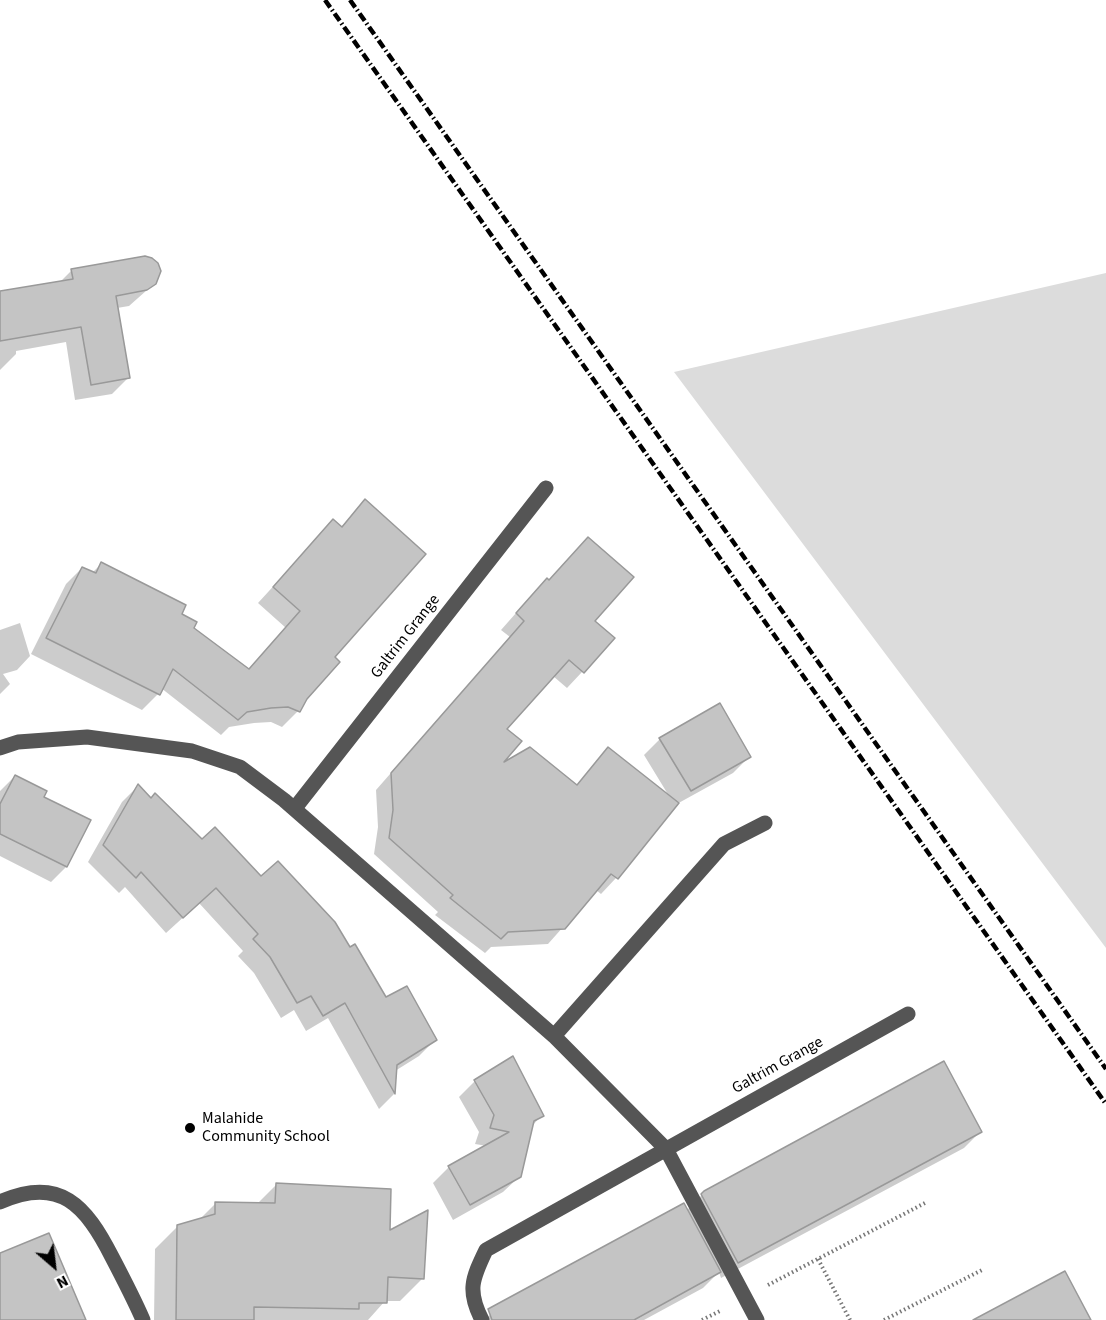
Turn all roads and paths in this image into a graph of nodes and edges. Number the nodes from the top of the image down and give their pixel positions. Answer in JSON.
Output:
{"nodes":[{"id":1,"x":546,"y":489,"type":"dead end"},
{"id":2,"x":0,"y":748,"type":"edge"},
{"id":3,"x":295,"y":808,"type":"junction"},
{"id":4,"x":765,"y":822,"type":"dead end"},
{"id":5,"x":908,"y":1014,"type":"dead end"},
{"id":6,"x":554,"y":1036,"type":"junction"},
{"id":7,"x":666,"y":1149,"type":"junction"},
{"id":8,"x":0,"y":1202,"type":"edge"},
{"id":9,"x":925,"y":1203,"type":"dead end"},
{"id":10,"x":818,"y":1259,"type":"junction"},
{"id":11,"x":984,"y":1269,"type":"dead end"},
{"id":12,"x":745,"y":1297,"type":"junction"},
{"id":13,"x":143,"y":1320,"type":"edge"},
{"id":14,"x":482,"y":1320,"type":"edge"},
{"id":15,"x":702,"y":1320,"type":"edge"},
{"id":16,"x":757,"y":1320,"type":"edge"},
{"id":17,"x":850,"y":1320,"type":"edge"},
{"id":18,"x":884,"y":1320,"type":"edge"}],
"edges":[{"from":1,"to":3,"type":"street","name":"Galtrim Grange"},
{"from":2,"to":3,"type":"street"},
{"from":3,"to":6,"type":"street"},
{"from":4,"to":6,"type":"street"},
{"from":5,"to":7,"type":"street","name":"Galtrim Grange"},
{"from":6,"to":7,"type":"street"},
{"from":7,"to":12,"type":"street"},
{"from":7,"to":14,"type":"street","name":"Galtrim Grange"},
{"from":8,"to":13,"type":"street"},
{"from":9,"to":10,"type":"path"},
{"from":10,"to":12,"type":"path"},
{"from":10,"to":17,"type":"path"},
{"from":11,"to":18,"type":"path"},
{"from":12,"to":15,"type":"path"},
{"from":12,"to":16,"type":"street"}]}
